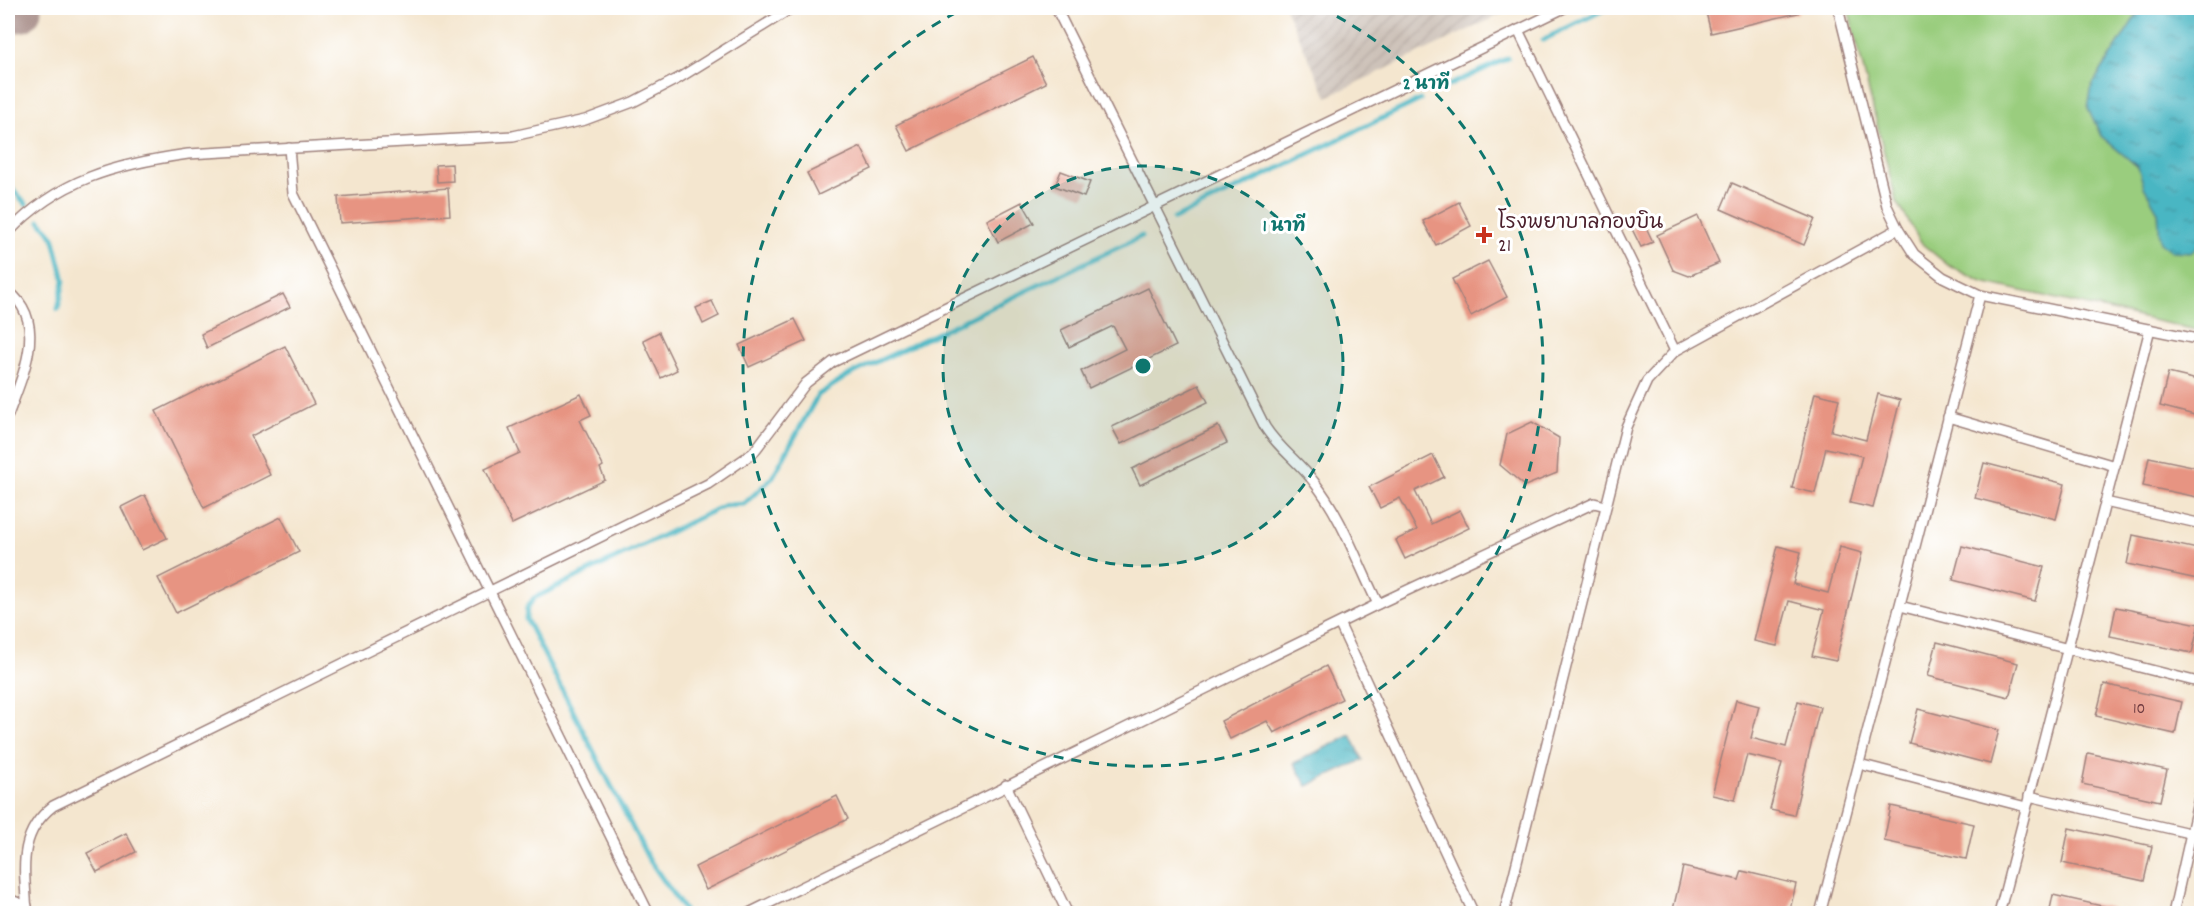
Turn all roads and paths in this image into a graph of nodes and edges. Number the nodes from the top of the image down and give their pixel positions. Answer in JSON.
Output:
{"nodes":[{"id":1,"x":792,"y":8,"type":"edge"},
{"id":2,"x":1056,"y":8,"type":"edge"},
{"id":3,"x":1564,"y":8,"type":"edge"},
{"id":4,"x":1838,"y":8,"type":"edge"},
{"id":5,"x":1518,"y":30,"type":"junction"},
{"id":6,"x":289,"y":148,"type":"junction"},
{"id":7,"x":1155,"y":206,"type":"junction"},
{"id":8,"x":1898,"y":229,"type":"junction"},
{"id":9,"x":8,"y":233,"type":"edge"},
{"id":10,"x":8,"y":291,"type":"edge"},
{"id":11,"x":1980,"y":295,"type":"junction"},
{"id":12,"x":2150,"y":329,"type":"junction"},
{"id":13,"x":2202,"y":340,"type":"edge"},
{"id":14,"x":1675,"y":351,"type":"junction"},
{"id":15,"x":8,"y":415,"type":"edge"},
{"id":16,"x":1948,"y":417,"type":"junction"},
{"id":17,"x":2115,"y":466,"type":"junction"},
{"id":18,"x":2105,"y":502,"type":"junction"},
{"id":19,"x":1606,"y":506,"type":"junction"},
{"id":20,"x":2202,"y":524,"type":"edge"},
{"id":21,"x":492,"y":592,"type":"junction"},
{"id":22,"x":1378,"y":604,"type":"junction"},
{"id":23,"x":1900,"y":606,"type":"junction"},
{"id":24,"x":1340,"y":625,"type":"junction"},
{"id":25,"x":2067,"y":651,"type":"junction"},
{"id":26,"x":2202,"y":683,"type":"edge"},
{"id":27,"x":1859,"y":764,"type":"junction"},
{"id":28,"x":2202,"y":784,"type":"edge"},
{"id":29,"x":1006,"y":785,"type":"junction"},
{"id":30,"x":2029,"y":796,"type":"junction"},
{"id":31,"x":2026,"y":807,"type":"junction"},
{"id":32,"x":2191,"y":834,"type":"junction"},
{"id":33,"x":2202,"y":836,"type":"edge"},
{"id":34,"x":8,"y":899,"type":"edge"},
{"id":35,"x":27,"y":910,"type":"edge"},
{"id":36,"x":649,"y":914,"type":"edge"},
{"id":37,"x":747,"y":914,"type":"edge"},
{"id":38,"x":1068,"y":914,"type":"edge"},
{"id":39,"x":1474,"y":914,"type":"edge"},
{"id":40,"x":1504,"y":914,"type":"edge"},
{"id":41,"x":1820,"y":914,"type":"edge"},
{"id":42,"x":1999,"y":914,"type":"edge"},
{"id":43,"x":2173,"y":914,"type":"edge"}],
"edges":[{"from":1,"to":6,"type":"lane"},
{"from":2,"to":7,"type":"lane"},
{"from":3,"to":5,"type":"lane"},
{"from":4,"to":8,"type":"lane"},
{"from":5,"to":7,"type":"lane"},
{"from":5,"to":14,"type":"lane"},
{"from":6,"to":9,"type":"lane"},
{"from":6,"to":21,"type":"lane"},
{"from":7,"to":21,"type":"lane"},
{"from":7,"to":22,"type":"lane"},
{"from":8,"to":11,"type":"lane"},
{"from":8,"to":14,"type":"lane"},
{"from":10,"to":15,"type":"lane"},
{"from":11,"to":12,"type":"lane"},
{"from":11,"to":16,"type":"lane"},
{"from":12,"to":13,"type":"lane"},
{"from":12,"to":17,"type":"lane"},
{"from":14,"to":19,"type":"lane"},
{"from":16,"to":17,"type":"lane"},
{"from":16,"to":23,"type":"lane"},
{"from":17,"to":18,"type":"lane"},
{"from":18,"to":20,"type":"lane"},
{"from":18,"to":25,"type":"lane"},
{"from":19,"to":22,"type":"lane"},
{"from":19,"to":40,"type":"lane"},
{"from":21,"to":35,"type":"lane"},
{"from":21,"to":36,"type":"lane"},
{"from":22,"to":24,"type":"lane"},
{"from":23,"to":25,"type":"lane"},
{"from":23,"to":27,"type":"lane"},
{"from":24,"to":29,"type":"lane"},
{"from":24,"to":39,"type":"lane"},
{"from":25,"to":26,"type":"lane"},
{"from":25,"to":30,"type":"lane"},
{"from":27,"to":31,"type":"lane"},
{"from":27,"to":41,"type":"lane"},
{"from":28,"to":32,"type":"lane"},
{"from":29,"to":37,"type":"lane"},
{"from":29,"to":38,"type":"lane"},
{"from":30,"to":31,"type":"lane"},
{"from":30,"to":32,"type":"lane"},
{"from":31,"to":42,"type":"lane"},
{"from":32,"to":33,"type":"lane"},
{"from":32,"to":43,"type":"lane"},
{"from":34,"to":35,"type":"lane"}]}
